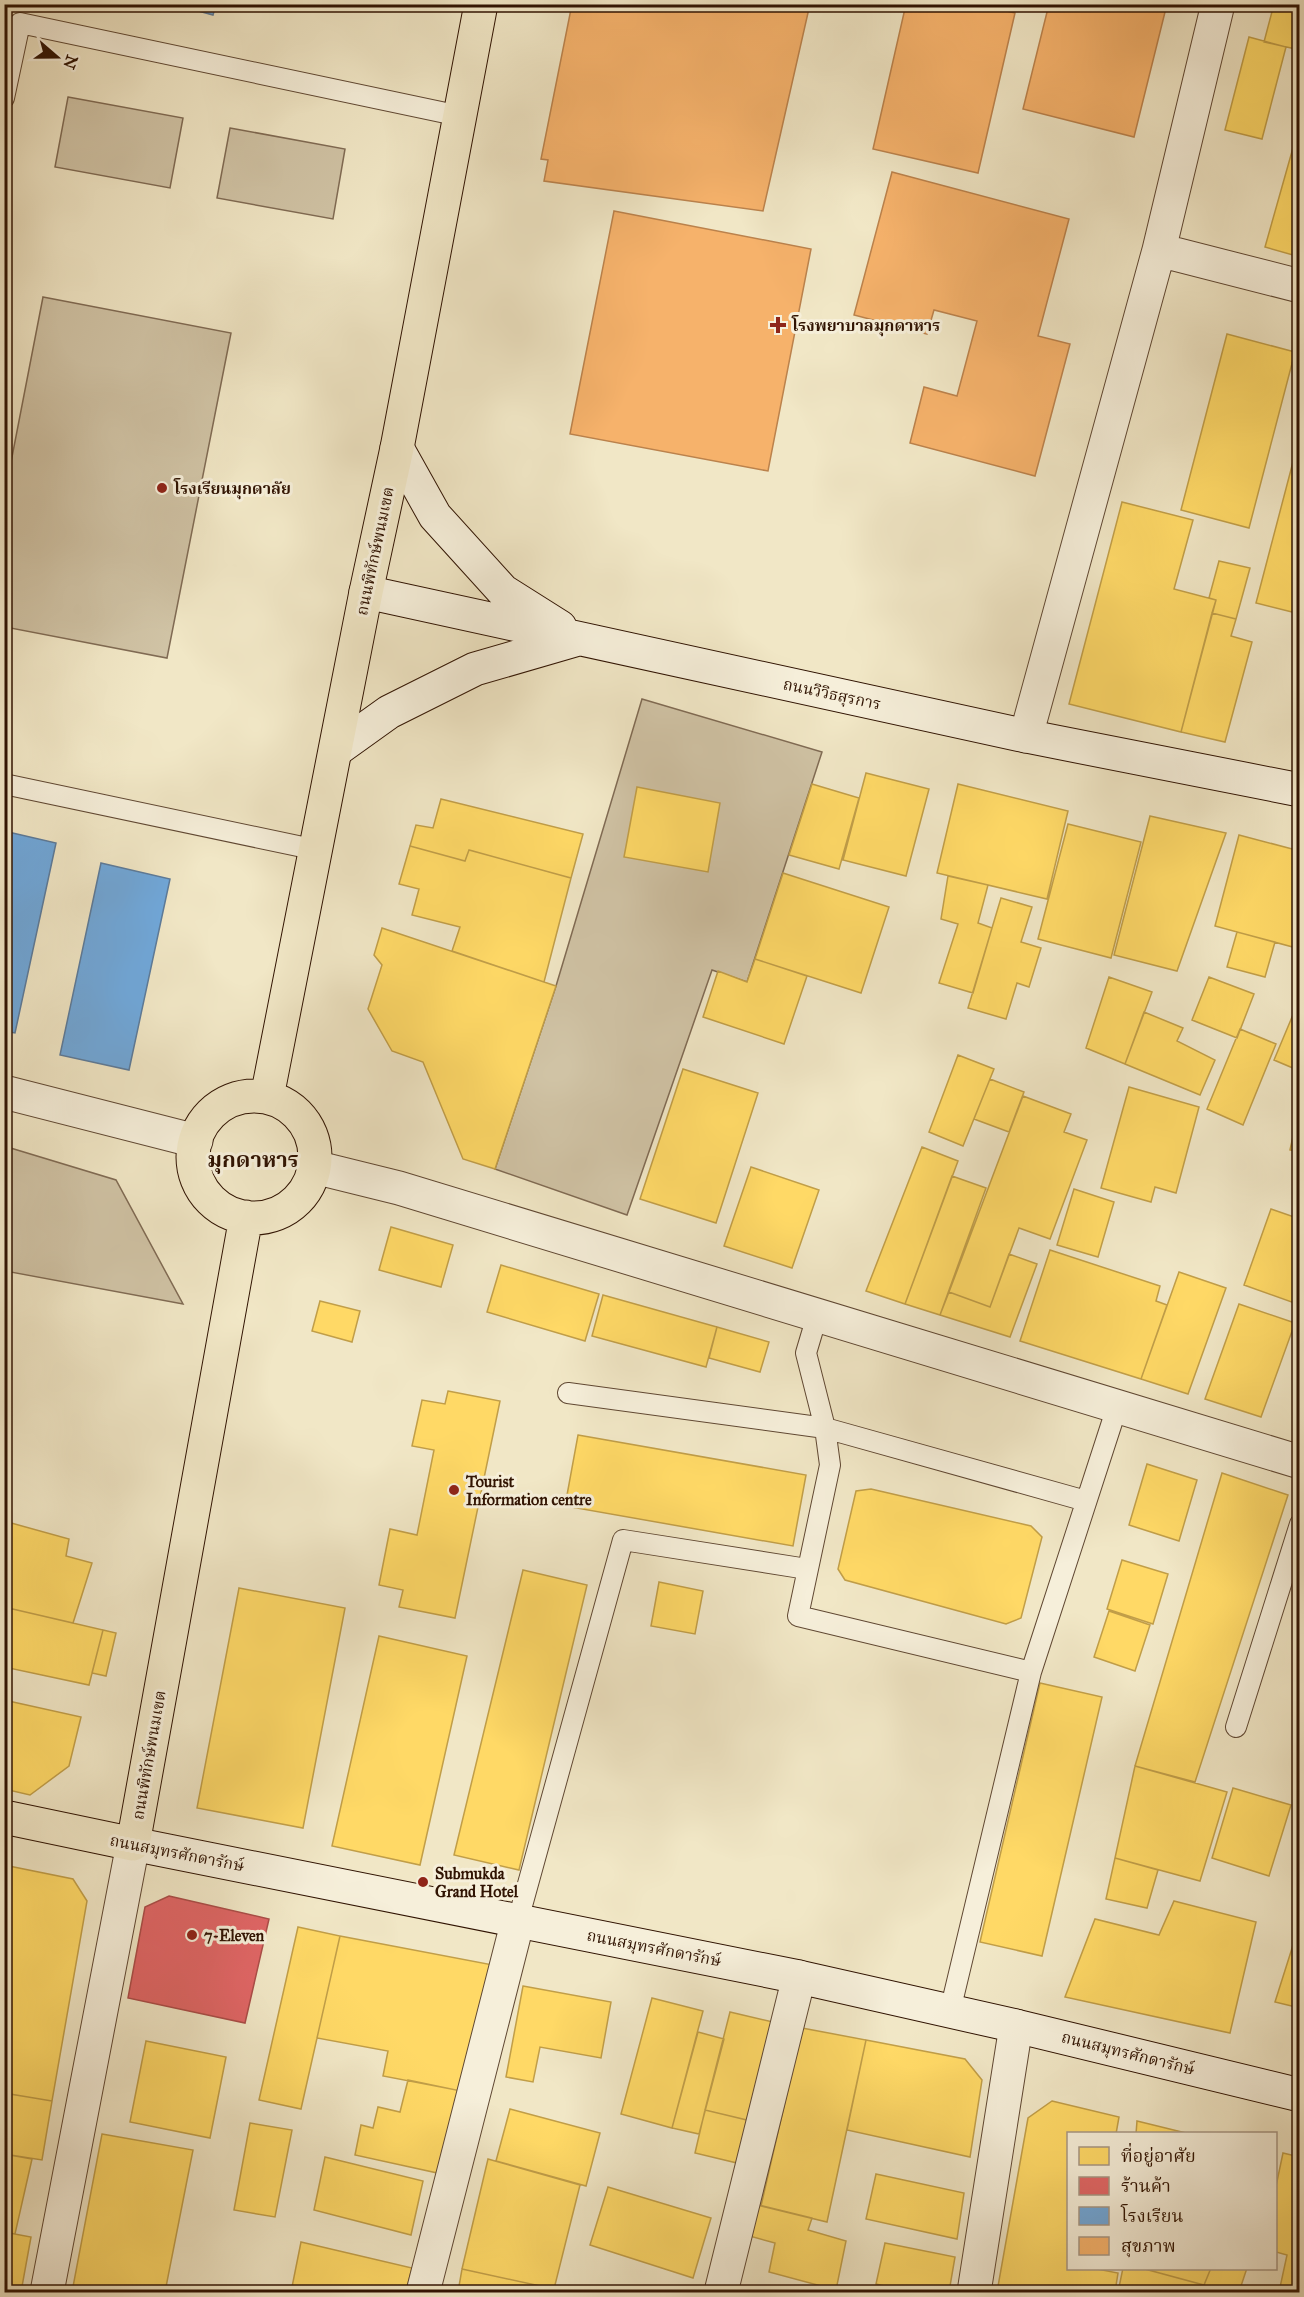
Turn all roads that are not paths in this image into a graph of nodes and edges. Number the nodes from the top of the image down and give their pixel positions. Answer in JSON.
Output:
{"nodes":[{"id":1,"x":481,"y":4,"type":"edge"},
{"id":2,"x":1218,"y":4,"type":"edge"},
{"id":3,"x":4,"y":98,"type":"edge"},
{"id":4,"x":460,"y":116,"type":"junction"},
{"id":5,"x":1159,"y":250,"type":"junction"},
{"id":6,"x":1299,"y":286,"type":"edge"},
{"id":7,"x":397,"y":448,"type":"junction"},
{"id":8,"x":366,"y":592,"type":"junction"},
{"id":9,"x":580,"y":639,"type":"junction"},
{"id":10,"x":1026,"y":736,"type":"junction"},
{"id":11,"x":336,"y":750,"type":"junction"},
{"id":12,"x":4,"y":784,"type":"edge"},
{"id":13,"x":1299,"y":790,"type":"edge"},
{"id":14,"x":316,"y":850,"type":"junction"},
{"id":15,"x":4,"y":1092,"type":"edge"},
{"id":16,"x":267,"y":1097,"type":"junction"},
{"id":17,"x":196,"y":1141,"type":"junction"},
{"id":18,"x":314,"y":1167,"type":"junction"},
{"id":19,"x":246,"y":1217,"type":"junction"},
{"id":20,"x":817,"y":1316,"type":"junction"},
{"id":21,"x":568,"y":1393,"type":"dead end"},
{"id":22,"x":1117,"y":1407,"type":"junction"},
{"id":23,"x":825,"y":1428,"type":"junction"},
{"id":24,"x":1299,"y":1462,"type":"edge"},
{"id":25,"x":1086,"y":1501,"type":"junction"},
{"id":26,"x":1299,"y":1524,"type":"edge"},
{"id":27,"x":807,"y":1569,"type":"junction"},
{"id":28,"x":1031,"y":1672,"type":"junction"},
{"id":29,"x":1236,"y":1727,"type":"dead end"},
{"id":30,"x":4,"y":1817,"type":"edge"},
{"id":31,"x":133,"y":1844,"type":"junction"},
{"id":32,"x":518,"y":1920,"type":"junction"},
{"id":33,"x":799,"y":1977,"type":"junction"},
{"id":34,"x":950,"y":2011,"type":"junction"},
{"id":35,"x":1016,"y":2026,"type":"junction"},
{"id":36,"x":1299,"y":2095,"type":"edge"},
{"id":37,"x":47,"y":2292,"type":"edge"},
{"id":38,"x":423,"y":2292,"type":"edge"},
{"id":39,"x":721,"y":2292,"type":"edge"},
{"id":40,"x":974,"y":2292,"type":"edge"}],
"edges":[{"from":1,"to":4,"type":"main road","name":"ถนนพิทักษ์พนมเขต"},
{"from":2,"to":5,"type":"street"},
{"from":3,"to":4,"type":"lane"},
{"from":4,"to":7,"type":"main road","name":"ถนนพิทักษ์พนมเขต"},
{"from":5,"to":6,"type":"street"},
{"from":5,"to":10,"type":"street"},
{"from":7,"to":8,"type":"main road","name":"ถนนพิทักษ์พนมเขต"},
{"from":7,"to":9,"type":"street"},
{"from":8,"to":9,"type":"street","name":"ถนนวิวิธสุรการ"},
{"from":8,"to":11,"type":"main road","name":"ถนนพิทักษ์พนมเขต"},
{"from":9,"to":10,"type":"street","name":"ถนนวิวิธสุรการ"},
{"from":9,"to":11,"type":"street"},
{"from":10,"to":13,"type":"street","name":"ถนนวิวิธสุรการ"},
{"from":11,"to":14,"type":"main road","name":"ถนนพิทักษ์พนมเขต"},
{"from":12,"to":14,"type":"lane"},
{"from":14,"to":16,"type":"main road","name":"ถนนพิทักษ์พนมเขต"},
{"from":15,"to":17,"type":"street"},
{"from":16,"to":17,"type":"main road"},
{"from":16,"to":18,"type":"main road"},
{"from":17,"to":19,"type":"main road"},
{"from":18,"to":19,"type":"main road"},
{"from":18,"to":20,"type":"street"},
{"from":19,"to":31,"type":"main road","name":"ถนนพิทักษ์พนมเขต"},
{"from":20,"to":22,"type":"street"},
{"from":20,"to":23,"type":"lane"},
{"from":21,"to":23,"type":"lane"},
{"from":22,"to":24,"type":"street"},
{"from":22,"to":25,"type":"lane"},
{"from":23,"to":25,"type":"lane"},
{"from":23,"to":27,"type":"lane"},
{"from":25,"to":28,"type":"lane"},
{"from":26,"to":29,"type":"lane"},
{"from":27,"to":28,"type":"lane"},
{"from":27,"to":32,"type":"lane"},
{"from":28,"to":34,"type":"lane"},
{"from":30,"to":31,"type":"main road","name":"ถนนสมุทรศักดารักษ์"},
{"from":31,"to":32,"type":"street","name":"ถนนสมุทรศักดารักษ์"},
{"from":31,"to":37,"type":"street","name":"ถนนพิทักษ์พนมเขต"},
{"from":32,"to":33,"type":"street","name":"ถนนสมุทรศักดารักษ์"},
{"from":32,"to":38,"type":"street"},
{"from":33,"to":34,"type":"street","name":"ถนนสมุทรศักดารักษ์"},
{"from":33,"to":39,"type":"street"},
{"from":34,"to":35,"type":"street","name":"ถนนสมุทรศักดารักษ์"},
{"from":35,"to":36,"type":"street","name":"ถนนสมุทรศักดารักษ์"},
{"from":35,"to":40,"type":"street"}]}
